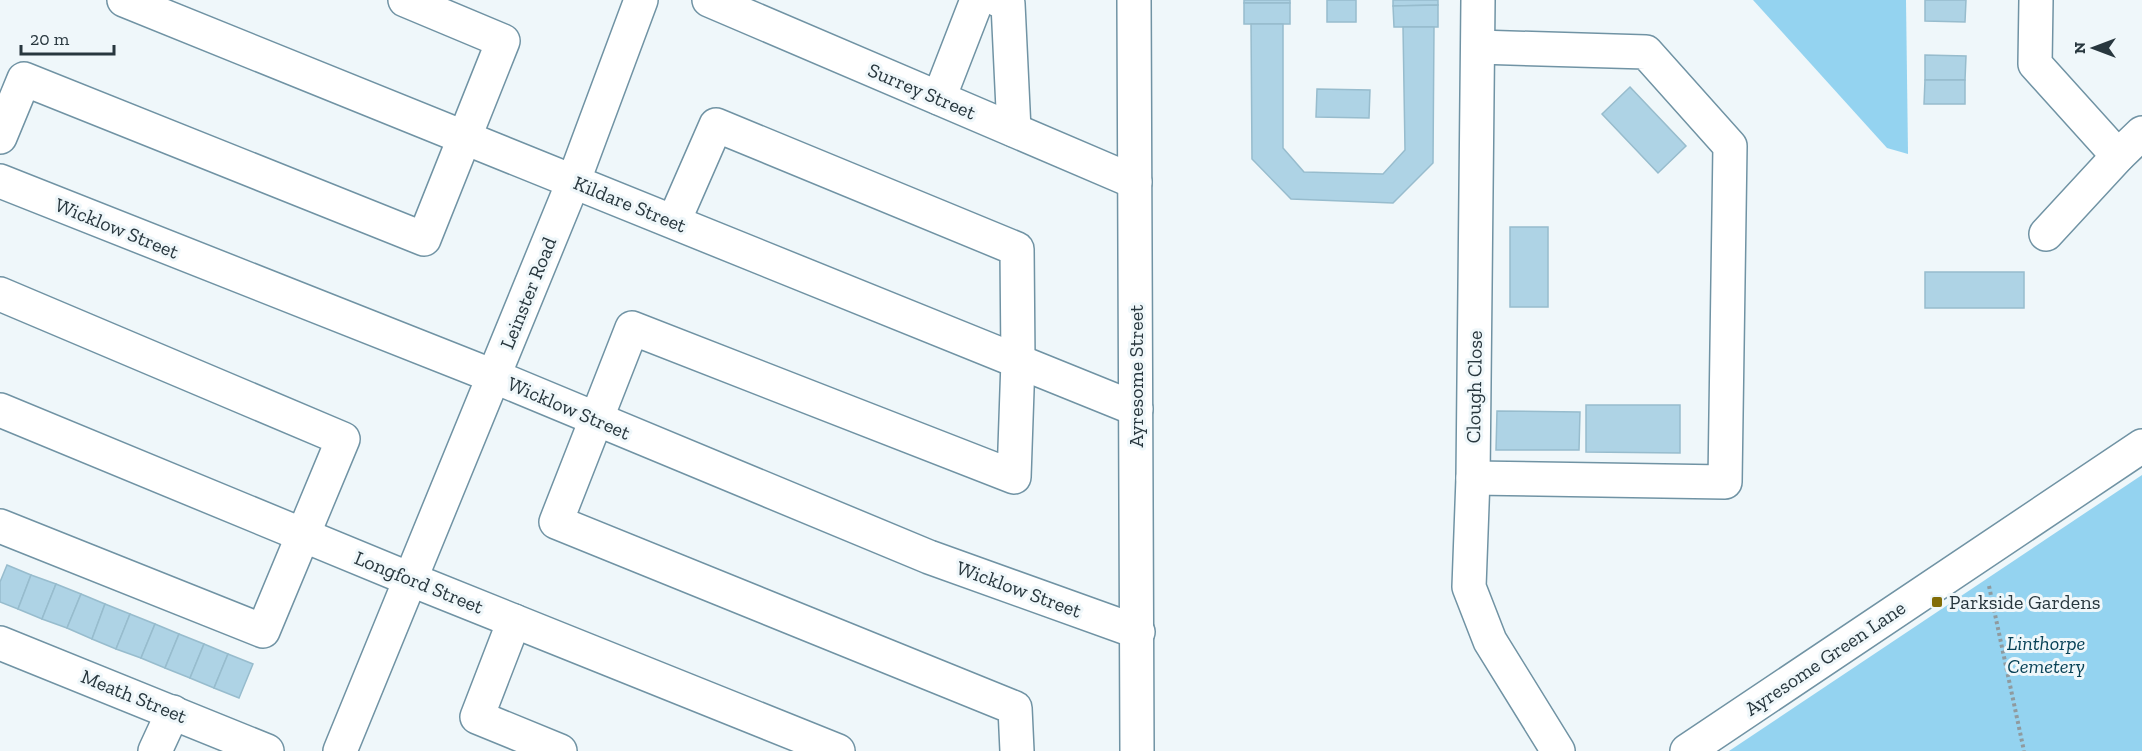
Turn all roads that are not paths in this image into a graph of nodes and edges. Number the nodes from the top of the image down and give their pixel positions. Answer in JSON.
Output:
{"nodes":[{"id":1,"x":124,"y":0,"type":"edge"},
{"id":2,"x":405,"y":0,"type":"edge"},
{"id":3,"x":641,"y":0,"type":"edge"},
{"id":4,"x":709,"y":0,"type":"edge"},
{"id":5,"x":977,"y":0,"type":"edge"},
{"id":6,"x":998,"y":0,"type":"edge"},
{"id":7,"x":1134,"y":0,"type":"edge"},
{"id":8,"x":1478,"y":0,"type":"edge"},
{"id":9,"x":2036,"y":0,"type":"edge"},
{"id":10,"x":1478,"y":47,"type":"junction"},
{"id":11,"x":939,"y":98,"type":"junction"},
{"id":12,"x":1014,"y":130,"type":"junction"},
{"id":13,"x":2142,"y":133,"type":"edge"},
{"id":14,"x":0,"y":137,"type":"edge"},
{"id":15,"x":465,"y":137,"type":"junction"},
{"id":16,"x":2118,"y":156,"type":"junction"},
{"id":17,"x":574,"y":180,"type":"junction"},
{"id":18,"x":0,"y":181,"type":"edge"},
{"id":19,"x":1135,"y":182,"type":"junction"},
{"id":20,"x":674,"y":221,"type":"junction"},
{"id":21,"x":2046,"y":234,"type":"dead end"},
{"id":22,"x":0,"y":294,"type":"edge"},
{"id":23,"x":1018,"y":361,"type":"junction"},
{"id":24,"x":493,"y":376,"type":"junction"},
{"id":25,"x":1136,"y":409,"type":"junction"},
{"id":26,"x":0,"y":410,"type":"edge"},
{"id":27,"x":596,"y":419,"type":"junction"},
{"id":28,"x":2142,"y":446,"type":"edge"},
{"id":29,"x":1473,"y":478,"type":"junction"},
{"id":30,"x":0,"y":526,"type":"edge"},
{"id":31,"x":304,"y":536,"type":"junction"},
{"id":32,"x":412,"y":580,"type":"junction"},
{"id":33,"x":513,"y":621,"type":"junction"},
{"id":34,"x":1138,"y":632,"type":"junction"},
{"id":35,"x":0,"y":643,"type":"edge"},
{"id":36,"x":173,"y":712,"type":"junction"},
{"id":37,"x":155,"y":751,"type":"edge"},
{"id":38,"x":267,"y":751,"type":"edge"},
{"id":39,"x":340,"y":751,"type":"edge"},
{"id":40,"x":560,"y":751,"type":"edge"},
{"id":41,"x":838,"y":751,"type":"edge"},
{"id":42,"x":1017,"y":751,"type":"edge"},
{"id":43,"x":1137,"y":751,"type":"edge"},
{"id":44,"x":1558,"y":751,"type":"edge"},
{"id":45,"x":1687,"y":751,"type":"edge"}],
"edges":[{"from":1,"to":15,"type":"street","name":"Kildare Street"},
{"from":2,"to":15,"type":"street"},
{"from":3,"to":17,"type":"street","name":"Leinster Road"},
{"from":4,"to":11,"type":"street","name":"Surrey Street"},
{"from":5,"to":11,"type":"street"},
{"from":6,"to":12,"type":"street"},
{"from":7,"to":19,"type":"street","name":"Ayresome Street"},
{"from":8,"to":10,"type":"street","name":"Clough Close"},
{"from":9,"to":16,"type":"street"},
{"from":10,"to":29,"type":"street","name":"Clough Close"},
{"from":10,"to":29,"type":"street"},
{"from":11,"to":12,"type":"street","name":"Surrey Street"},
{"from":12,"to":19,"type":"street","name":"Surrey Street"},
{"from":13,"to":16,"type":"street"},
{"from":14,"to":15,"type":"street"},
{"from":15,"to":17,"type":"street","name":"Kildare Street"},
{"from":16,"to":21,"type":"street"},
{"from":17,"to":20,"type":"street","name":"Kildare Street"},
{"from":17,"to":24,"type":"street","name":"Leinster Road"},
{"from":18,"to":24,"type":"street","name":"Wicklow Street"},
{"from":19,"to":25,"type":"street","name":"Ayresome Street"},
{"from":20,"to":23,"type":"street","name":"Kildare Street"},
{"from":20,"to":23,"type":"street"},
{"from":22,"to":31,"type":"street"},
{"from":23,"to":25,"type":"street","name":"Kildare Street"},
{"from":23,"to":27,"type":"street"},
{"from":24,"to":27,"type":"street","name":"Wicklow Street"},
{"from":24,"to":32,"type":"street","name":"Leinster Road"},
{"from":25,"to":34,"type":"street","name":"Ayresome Street"},
{"from":26,"to":31,"type":"street","name":"Longford Street"},
{"from":27,"to":34,"type":"street","name":"Wicklow Street"},
{"from":27,"to":42,"type":"street"},
{"from":28,"to":45,"type":"street","name":"Ayresome Green Lane"},
{"from":29,"to":44,"type":"street","name":"Clough Close"},
{"from":30,"to":31,"type":"street"},
{"from":31,"to":32,"type":"street","name":"Longford Street"},
{"from":32,"to":33,"type":"street","name":"Longford Street"},
{"from":32,"to":39,"type":"street","name":"Leinster Road"},
{"from":33,"to":40,"type":"street"},
{"from":33,"to":41,"type":"street","name":"Longford Street"},
{"from":34,"to":43,"type":"street","name":"Ayresome Street"},
{"from":35,"to":36,"type":"street","name":"Meath Street"},
{"from":36,"to":37,"type":"street"},
{"from":36,"to":38,"type":"street","name":"Meath Street"}]}
